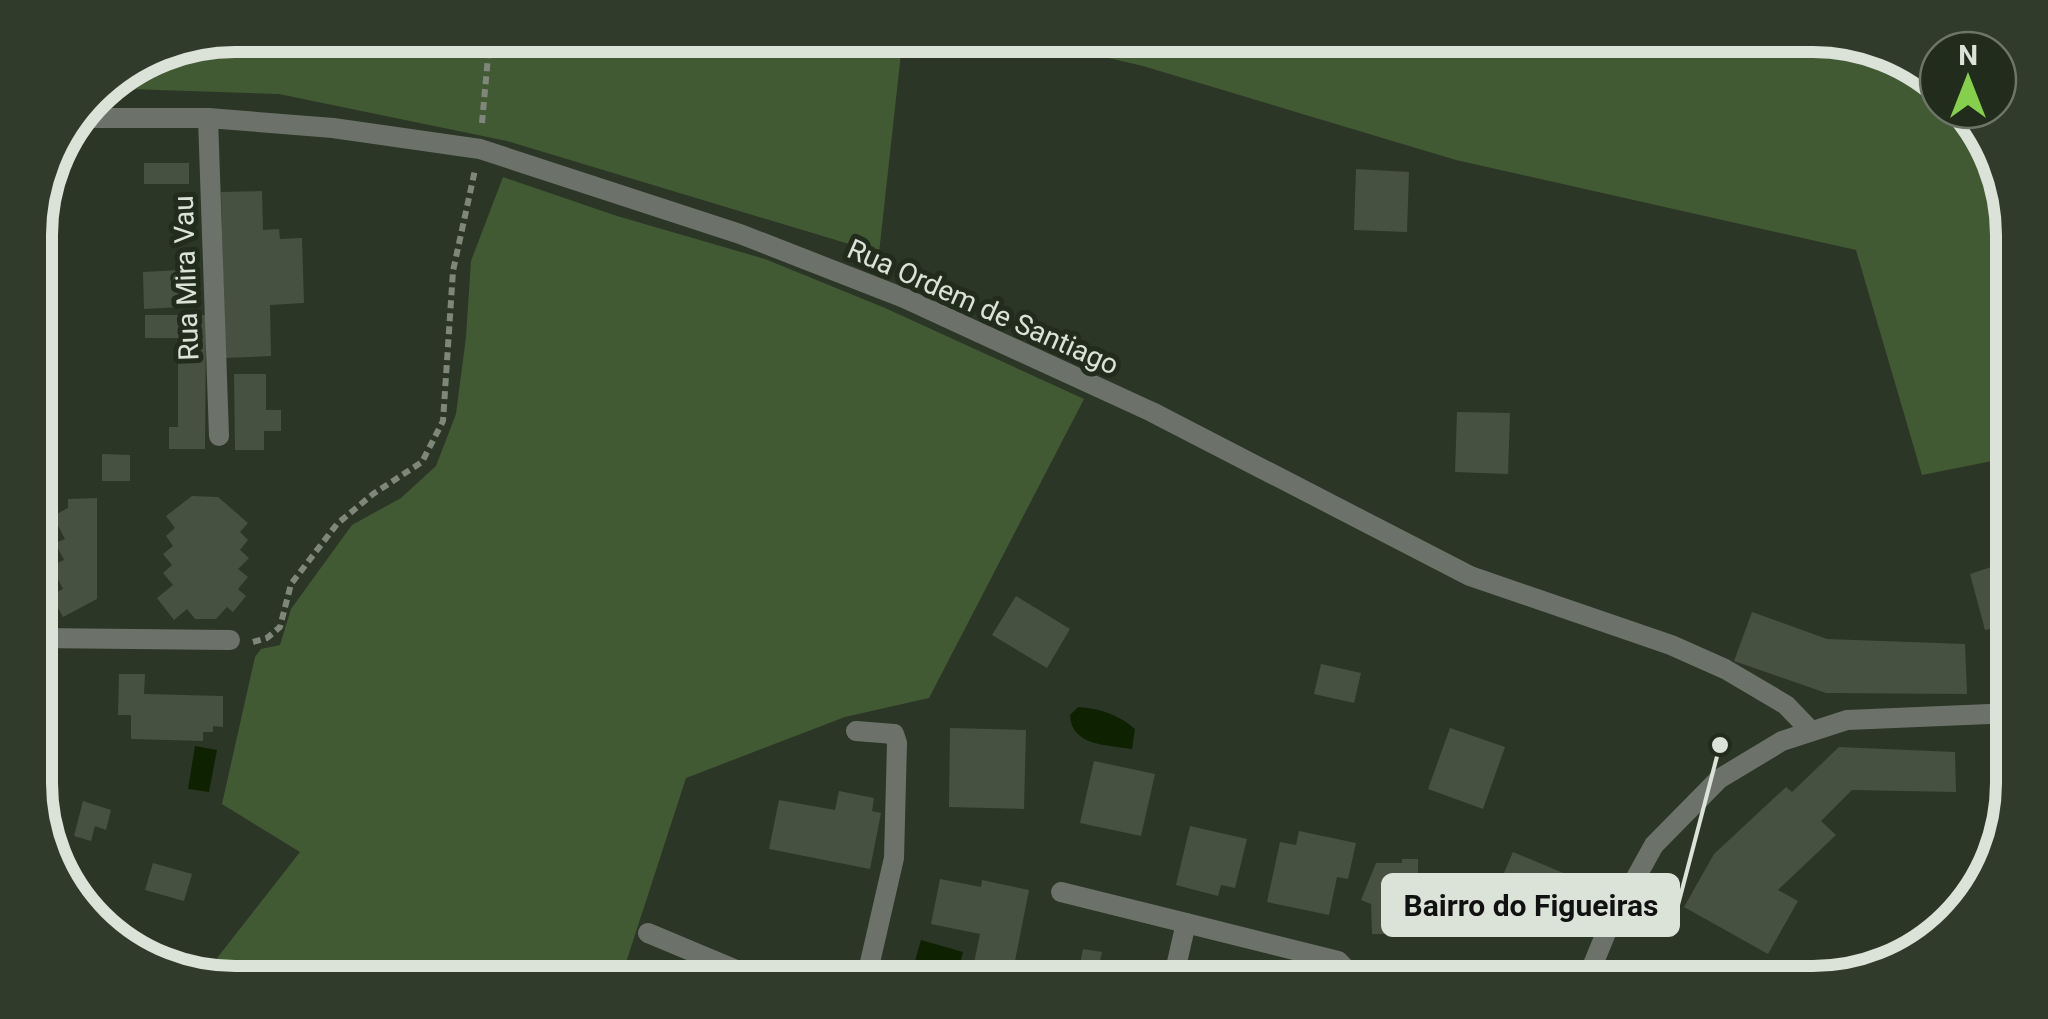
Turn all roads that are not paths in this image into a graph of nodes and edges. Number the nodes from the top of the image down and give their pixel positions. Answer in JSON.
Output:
{"nodes":[{"id":1,"x":95,"y":118,"type":"edge"},
{"id":2,"x":208,"y":118,"type":"junction"},
{"id":3,"x":219,"y":436,"type":"dead end"},
{"id":4,"x":52,"y":638,"type":"edge"},
{"id":5,"x":230,"y":640,"type":"road end"},
{"id":6,"x":1996,"y":713,"type":"edge"},
{"id":7,"x":1809,"y":729,"type":"junction"},
{"id":8,"x":856,"y":731,"type":"dead end"},
{"id":9,"x":1061,"y":892,"type":"dead end"},
{"id":10,"x":1186,"y":923,"type":"junction"},
{"id":11,"x":648,"y":933,"type":"dead end"},
{"id":12,"x":727,"y":966,"type":"edge"},
{"id":13,"x":869,"y":966,"type":"edge"},
{"id":14,"x":1176,"y":966,"type":"edge"},
{"id":15,"x":1342,"y":966,"type":"edge"},
{"id":16,"x":1593,"y":966,"type":"edge"}],
"edges":[{"from":1,"to":2,"type":"street","name":"Rua Ordem de Santiago"},
{"from":2,"to":3,"type":"street","name":"Rua Mira Vau"},
{"from":2,"to":7,"type":"street","name":"Rua Ordem de Santiago"},
{"from":4,"to":5,"type":"street"},
{"from":6,"to":7,"type":"street"},
{"from":7,"to":16,"type":"street"},
{"from":8,"to":13,"type":"street"},
{"from":9,"to":10,"type":"street"},
{"from":10,"to":14,"type":"street"},
{"from":10,"to":15,"type":"street"},
{"from":11,"to":12,"type":"street"}]}
